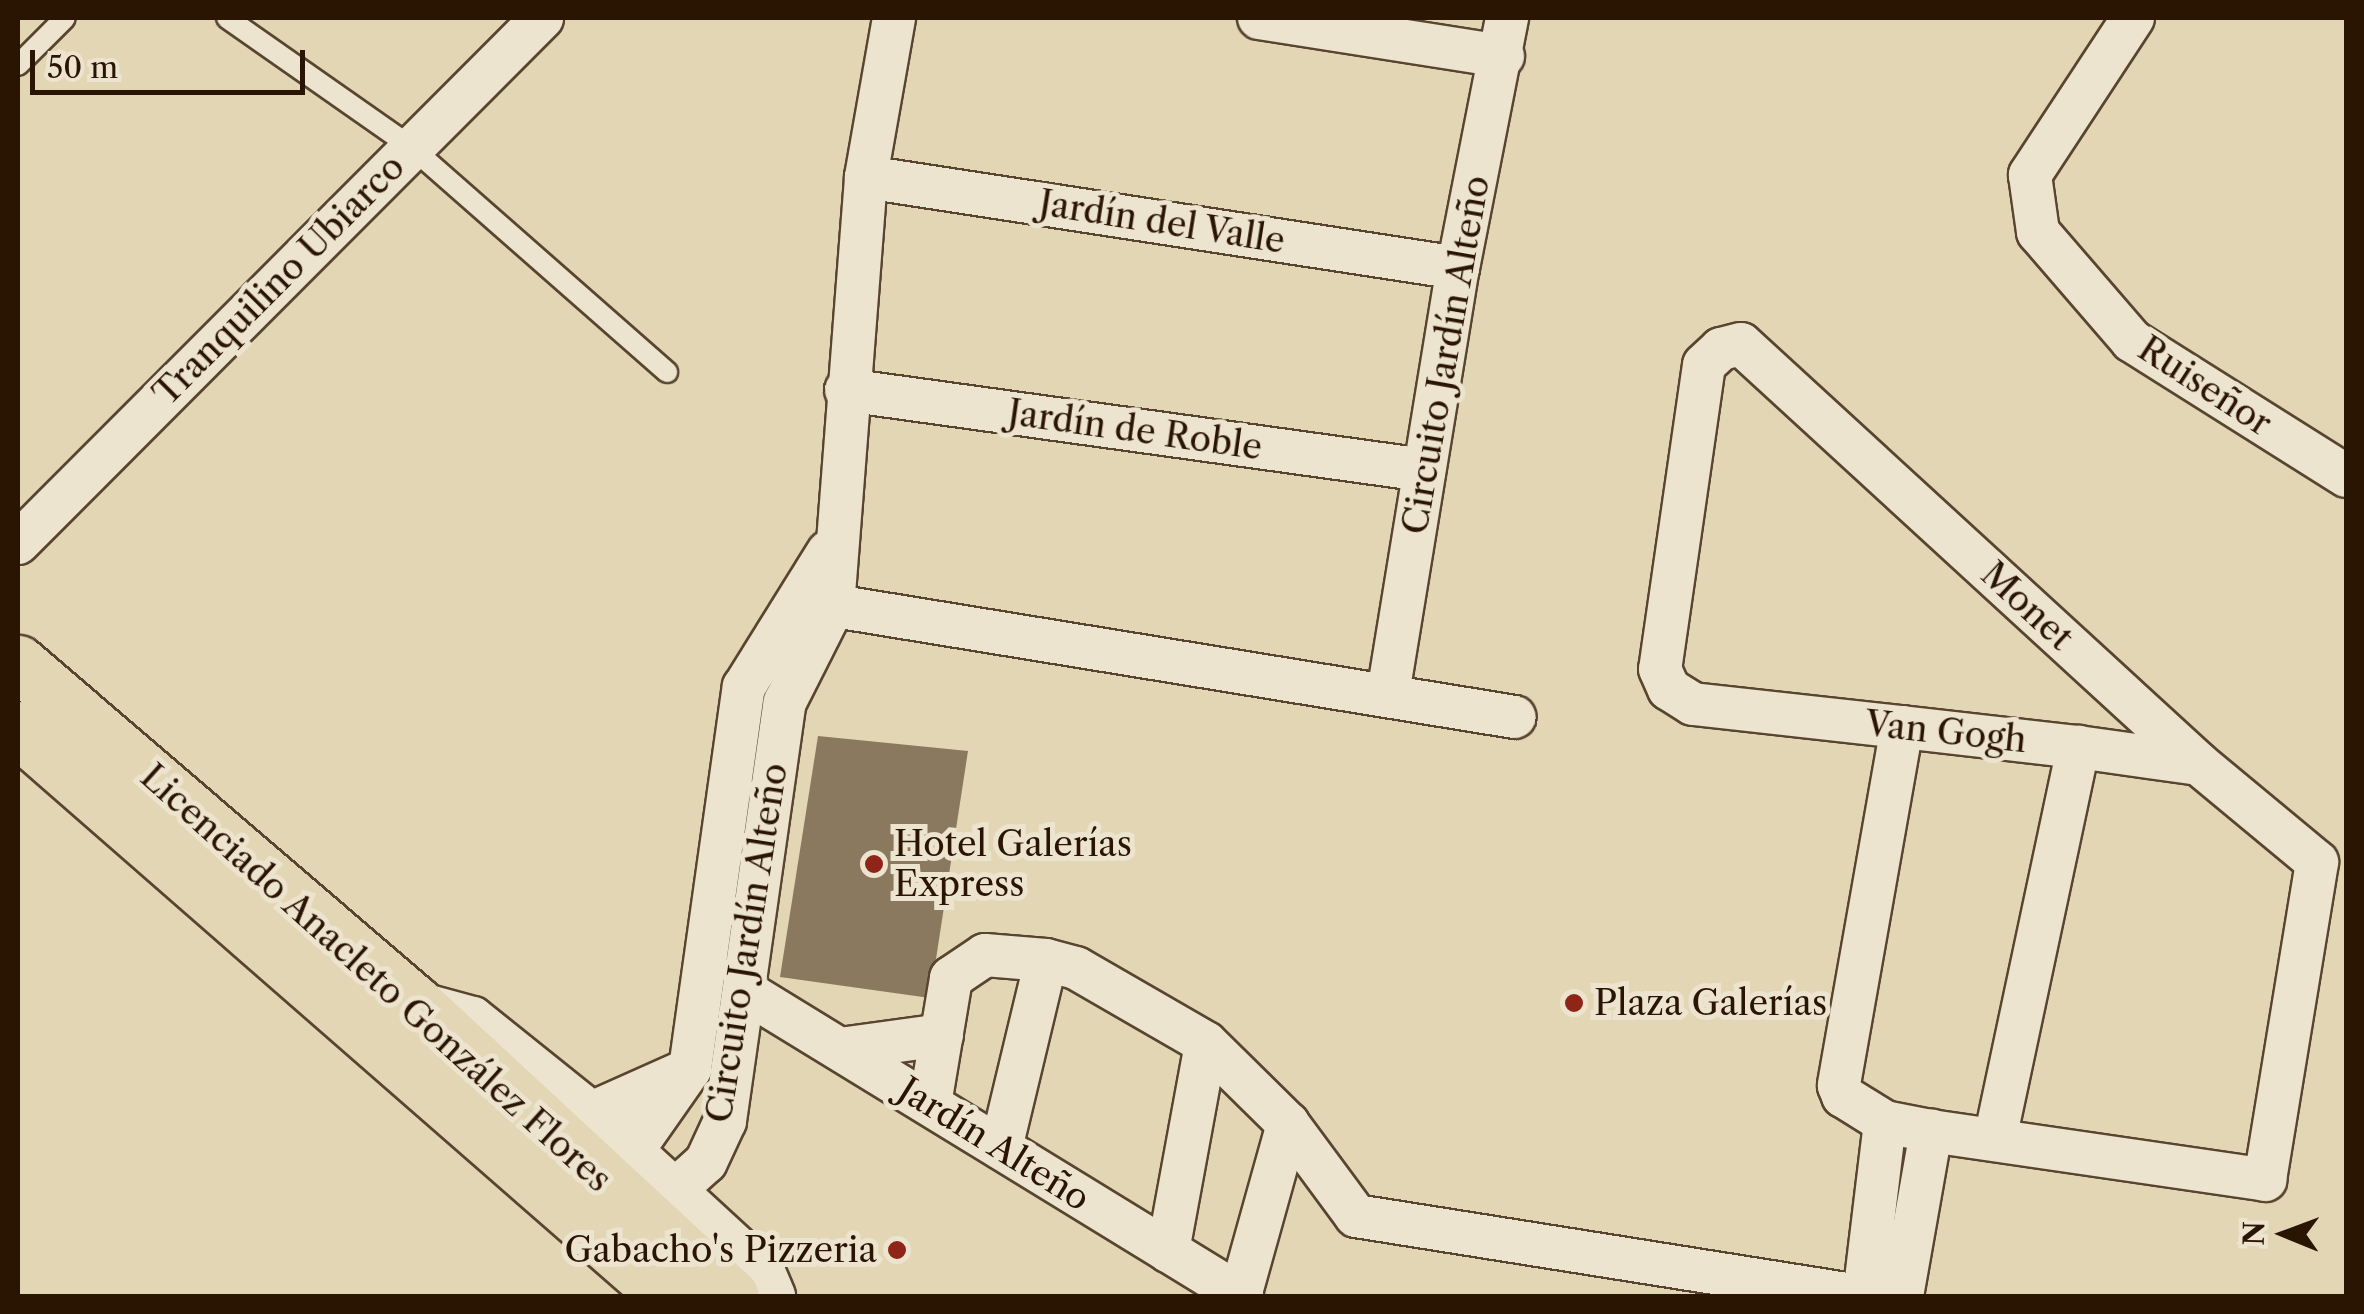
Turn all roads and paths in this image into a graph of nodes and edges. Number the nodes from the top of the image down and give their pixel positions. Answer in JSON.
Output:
{"nodes":[{"id":1,"x":64,"y":18,"type":"edge"},
{"id":2,"x":227,"y":18,"type":"edge"},
{"id":3,"x":542,"y":18,"type":"edge"},
{"id":4,"x":894,"y":18,"type":"edge"},
{"id":5,"x":1258,"y":18,"type":"edge"},
{"id":6,"x":2134,"y":18,"type":"edge"},
{"id":7,"x":1505,"y":37,"type":"edge"},
{"id":8,"x":18,"y":65,"type":"edge"},
{"id":9,"x":411,"y":147,"type":"junction"},
{"id":10,"x":866,"y":177,"type":"junction"},
{"id":11,"x":1458,"y":268,"type":"junction"},
{"id":12,"x":1741,"y":344,"type":"joint"},
{"id":13,"x":668,"y":372,"type":"dead end"},
{"id":14,"x":846,"y":390,"type":"junction"},
{"id":15,"x":1424,"y":470,"type":"junction"},
{"id":16,"x":2346,"y":476,"type":"edge"},
{"id":17,"x":18,"y":543,"type":"edge"},
{"id":18,"x":818,"y":604,"type":"junction"},
{"id":19,"x":18,"y":663,"type":"edge"},
{"id":20,"x":744,"y":687,"type":"junction"},
{"id":21,"x":1388,"y":694,"type":"junction"},
{"id":22,"x":784,"y":702,"type":"junction"},
{"id":23,"x":1514,"y":717,"type":"dead end"},
{"id":24,"x":1902,"y":726,"type":"junction"},
{"id":25,"x":18,"y":729,"type":"edge"},
{"id":26,"x":2078,"y":747,"type":"junction"},
{"id":27,"x":2199,"y":764,"type":"junction"},
{"id":28,"x":1046,"y":960,"type":"junction"},
{"id":29,"x":746,"y":992,"type":"junction"},
{"id":30,"x":942,"y":1035,"type":"junction"},
{"id":31,"x":1206,"y":1042,"type":"junction"},
{"id":32,"x":840,"y":1049,"type":"junction"},
{"id":33,"x":690,"y":1069,"type":"junction"},
{"id":34,"x":930,"y":1104,"type":"junction"},
{"id":35,"x":1868,"y":1114,"type":"junction"},
{"id":36,"x":570,"y":1122,"type":"junction"},
{"id":37,"x":1288,"y":1124,"type":"junction"},
{"id":38,"x":1931,"y":1131,"type":"junction"},
{"id":39,"x":1995,"y":1138,"type":"junction"},
{"id":40,"x":1001,"y":1148,"type":"junction"},
{"id":41,"x":627,"y":1202,"type":"junction"},
{"id":42,"x":1168,"y":1251,"type":"junction"},
{"id":43,"x":667,"y":1296,"type":"edge"},
{"id":44,"x":731,"y":1296,"type":"edge"},
{"id":45,"x":774,"y":1296,"type":"edge"},
{"id":46,"x":1241,"y":1296,"type":"edge"},
{"id":47,"x":1862,"y":1296,"type":"edge"},
{"id":48,"x":1902,"y":1296,"type":"edge"}],
"edges":[{"from":1,"to":8,"type":"lane"},
{"from":2,"to":9,"type":"lane"},
{"from":3,"to":9,"type":"street","name":"Tranquilino Ubiarco"},
{"from":4,"to":10,"type":"street","name":"Circuito Jardín Alteño"},
{"from":5,"to":7,"type":"street"},
{"from":6,"to":16,"type":"street","name":"Ruiseñor"},
{"from":7,"to":11,"type":"street","name":"Circuito Jardín Alteño"},
{"from":9,"to":13,"type":"lane"},
{"from":9,"to":17,"type":"street","name":"Tranquilino Ubiarco"},
{"from":10,"to":11,"type":"street","name":"Jardín del Valle"},
{"from":10,"to":14,"type":"street","name":"Circuito Jardín Alteño"},
{"from":11,"to":15,"type":"street","name":"Circuito Jardín Alteño"},
{"from":12,"to":24,"type":"street","name":"Van Gogh"},
{"from":12,"to":27,"type":"street","name":"Monet"},
{"from":14,"to":15,"type":"street","name":"Jardín de Roble"},
{"from":14,"to":18,"type":"street","name":"Circuito Jardín Alteño"},
{"from":15,"to":21,"type":"street","name":"Circuito Jardín Alteño"},
{"from":18,"to":20,"type":"street","name":"Circuito Jardín Alteño"},
{"from":18,"to":21,"type":"street"},
{"from":18,"to":22,"type":"street","name":"Circuito Jardín Alteño"},
{"from":19,"to":36,"type":"main road","name":"Licenciado Anacleto González Flores"},
{"from":20,"to":22,"type":"street"},
{"from":20,"to":33,"type":"street","name":"Circuito Jardín Alteño"},
{"from":21,"to":23,"type":"street"},
{"from":22,"to":29,"type":"street","name":"Circuito Jardín Alteño"},
{"from":24,"to":26,"type":"street","name":"Van Gogh"},
{"from":24,"to":35,"type":"street"},
{"from":25,"to":41,"type":"main road","name":"Licenciado Anacleto González Flores"},
{"from":26,"to":27,"type":"street","name":"Van Gogh"},
{"from":26,"to":39,"type":"street"},
{"from":27,"to":39,"type":"street","name":"Monet"},
{"from":28,"to":30,"type":"street"},
{"from":28,"to":31,"type":"street"},
{"from":28,"to":40,"type":"street"},
{"from":29,"to":32,"type":"street","name":"Jardín Alteño"},
{"from":29,"to":41,"type":"street","name":"Circuito Jardín Alteño"},
{"from":30,"to":32,"type":"street"},
{"from":30,"to":34,"type":"street"},
{"from":31,"to":37,"type":"street"},
{"from":31,"to":42,"type":"street"},
{"from":32,"to":34,"type":"street","name":"Jardín Alteño"},
{"from":33,"to":36,"type":"street"},
{"from":33,"to":41,"type":"street","name":"Circuito Jardín Alteño"},
{"from":34,"to":40,"type":"street","name":"Jardín Alteño"},
{"from":35,"to":38,"type":"street"},
{"from":35,"to":47,"type":"street"},
{"from":36,"to":41,"type":"main road","name":"Licenciado Anacleto González Flores"},
{"from":37,"to":46,"type":"street"},
{"from":37,"to":47,"type":"street"},
{"from":38,"to":39,"type":"street"},
{"from":38,"to":48,"type":"street"},
{"from":40,"to":42,"type":"street","name":"Jardín Alteño"},
{"from":41,"to":43,"type":"main road","name":"Licenciado Anacleto González Flores"},
{"from":41,"to":44,"type":"main road","name":"Licenciado Anacleto González Flores"},
{"from":41,"to":45,"type":"street"},
{"from":42,"to":46,"type":"street","name":"Jardín Alteño"}]}
